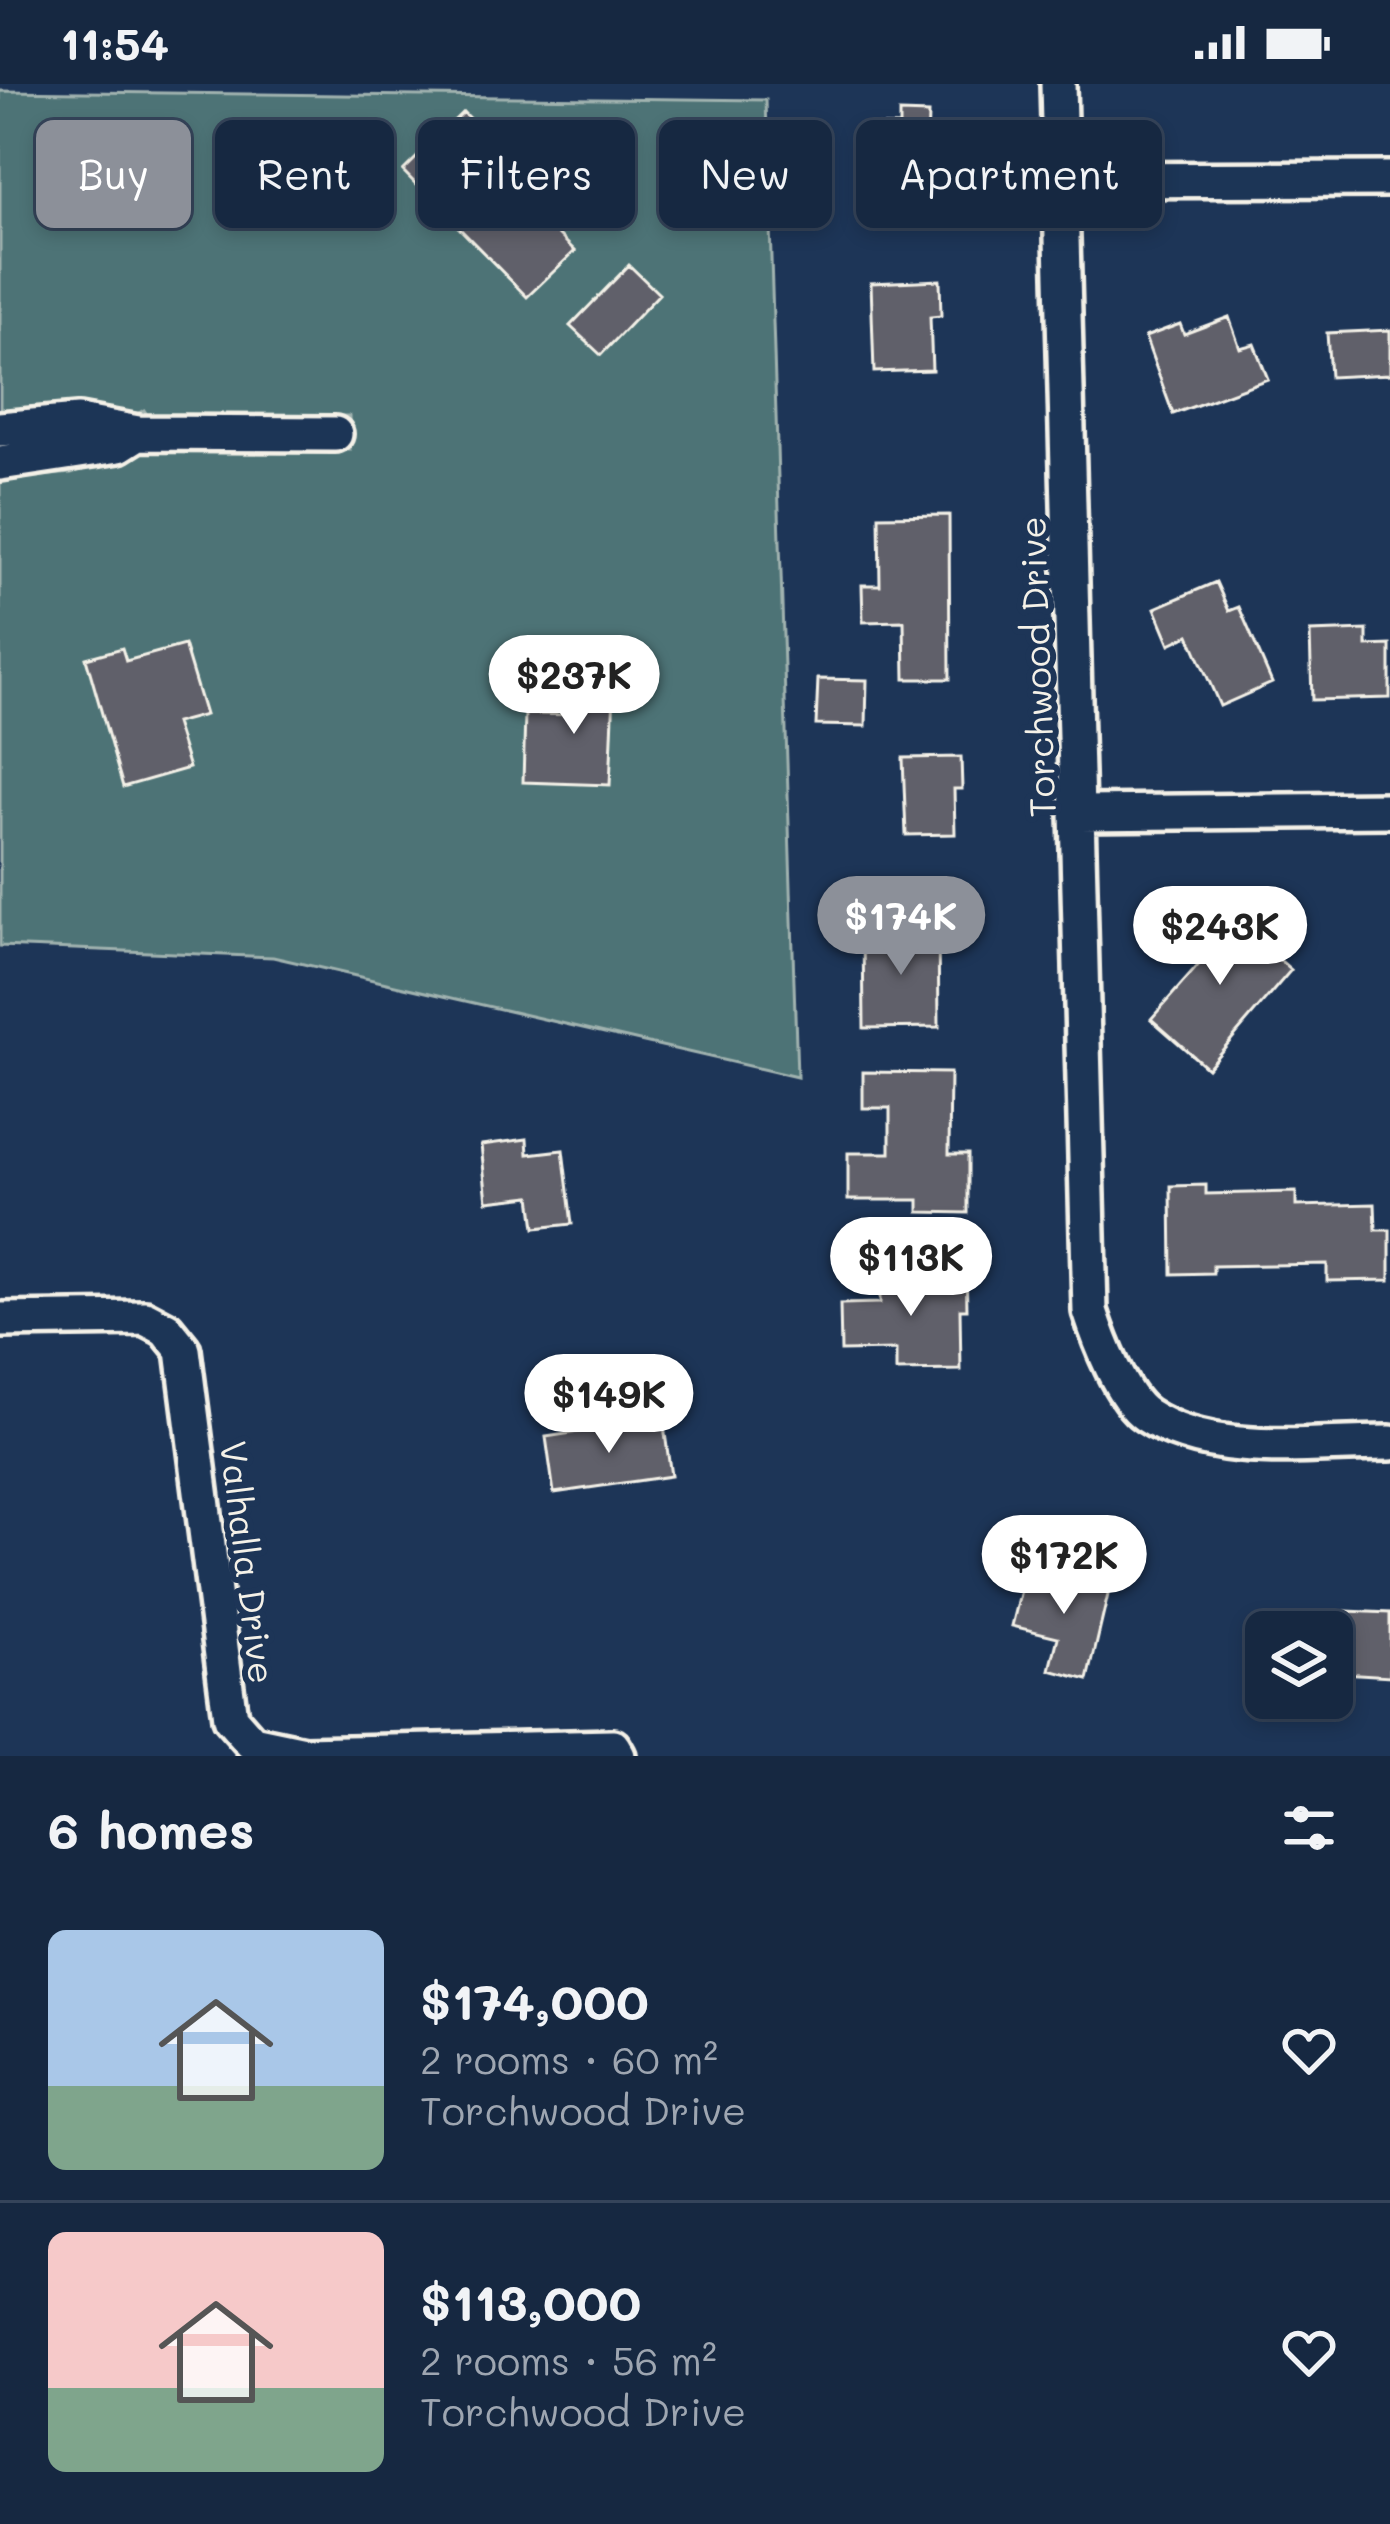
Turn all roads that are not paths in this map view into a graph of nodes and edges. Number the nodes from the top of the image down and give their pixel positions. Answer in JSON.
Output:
{"nodes":[{"id":1,"x":1058,"y":84,"type":"edge"},
{"id":2,"x":1059,"y":120,"type":"edge"},
{"id":3,"x":1390,"y":179,"type":"edge"},
{"id":4,"x":1162,"y":180,"type":"edge"},
{"id":5,"x":1062,"y":228,"type":"edge"},
{"id":6,"x":0,"y":429,"type":"edge"},
{"id":7,"x":139,"y":433,"type":"junction"},
{"id":8,"x":335,"y":434,"type":"dead end"},
{"id":9,"x":0,"y":463,"type":"edge"},
{"id":10,"x":1390,"y":810,"type":"edge"},
{"id":11,"x":1080,"y":813,"type":"junction"},
{"id":12,"x":0,"y":1320,"type":"edge"},
{"id":13,"x":1390,"y":1443,"type":"edge"},
{"id":14,"x":618,"y":1756,"type":"edge"}],
"edges":[{"from":1,"to":2,"type":"street","name":"Torchwood Drive"},
{"from":3,"to":4,"type":"street"},
{"from":5,"to":11,"type":"street","name":"Torchwood Drive"},
{"from":6,"to":7,"type":"street"},
{"from":7,"to":8,"type":"street"},
{"from":7,"to":9,"type":"street"},
{"from":10,"to":11,"type":"street"},
{"from":11,"to":13,"type":"street","name":"Torchwood Drive"},
{"from":12,"to":14,"type":"street","name":"Valhalla Drive"}]}
